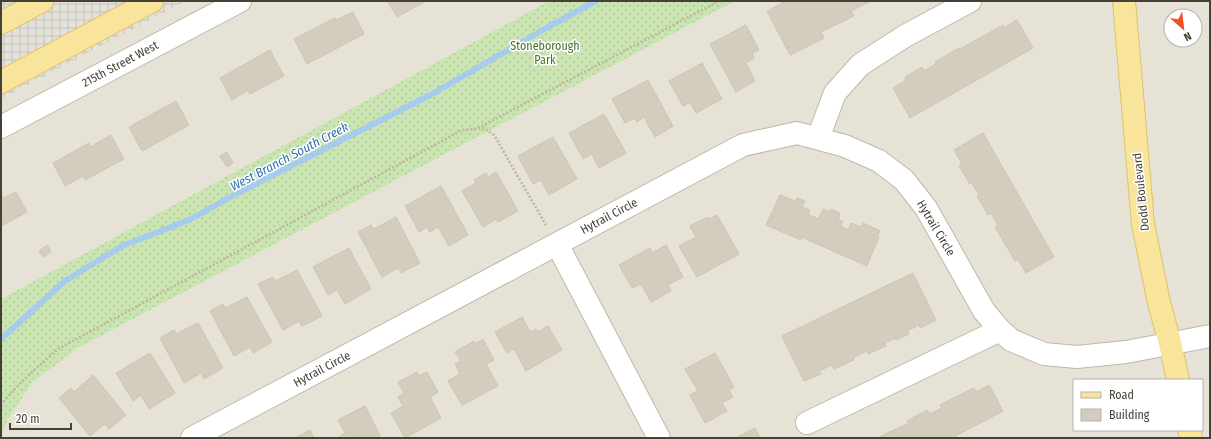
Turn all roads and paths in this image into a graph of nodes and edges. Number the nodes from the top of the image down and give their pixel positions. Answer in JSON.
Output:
{"nodes":[{"id":1,"x":42,"y":1,"type":"edge"},
{"id":2,"x":152,"y":1,"type":"edge"},
{"id":3,"x":240,"y":1,"type":"edge"},
{"id":4,"x":719,"y":1,"type":"edge"},
{"id":5,"x":970,"y":1,"type":"edge"},
{"id":6,"x":1124,"y":1,"type":"edge"},
{"id":7,"x":1,"y":23,"type":"edge"},
{"id":8,"x":1,"y":82,"type":"edge"},
{"id":9,"x":1,"y":127,"type":"edge"},
{"id":10,"x":476,"y":129,"type":"junction"},
{"id":11,"x":818,"y":138,"type":"junction"},
{"id":12,"x":557,"y":244,"type":"junction"},
{"id":13,"x":1000,"y":330,"type":"junction"},
{"id":14,"x":1210,"y":336,"type":"edge"},
{"id":15,"x":1170,"y":344,"type":"junction"},
{"id":16,"x":1178,"y":379,"type":"edge"},
{"id":17,"x":1,"y":405,"type":"edge"},
{"id":18,"x":807,"y":423,"type":"dead end"},
{"id":19,"x":192,"y":438,"type":"edge"},
{"id":20,"x":659,"y":438,"type":"edge"}],
"edges":[{"from":1,"to":7,"type":"main road"},
{"from":2,"to":8,"type":"main road"},
{"from":3,"to":9,"type":"street","name":"215th Street West"},
{"from":4,"to":10,"type":"path"},
{"from":5,"to":11,"type":"street"},
{"from":6,"to":15,"type":"main road","name":"Dodd Boulevard"},
{"from":10,"to":12,"type":"path"},
{"from":10,"to":17,"type":"path"},
{"from":11,"to":12,"type":"street","name":"Hytrail Circle"},
{"from":11,"to":13,"type":"street","name":"Hytrail Circle"},
{"from":12,"to":19,"type":"street","name":"Hytrail Circle"},
{"from":12,"to":20,"type":"street"},
{"from":13,"to":15,"type":"street","name":"Hytrail Circle"},
{"from":13,"to":18,"type":"street"},
{"from":14,"to":15,"type":"street","name":"Hytrail Circle"},
{"from":15,"to":16,"type":"main road","name":"Dodd Boulevard"}]}
